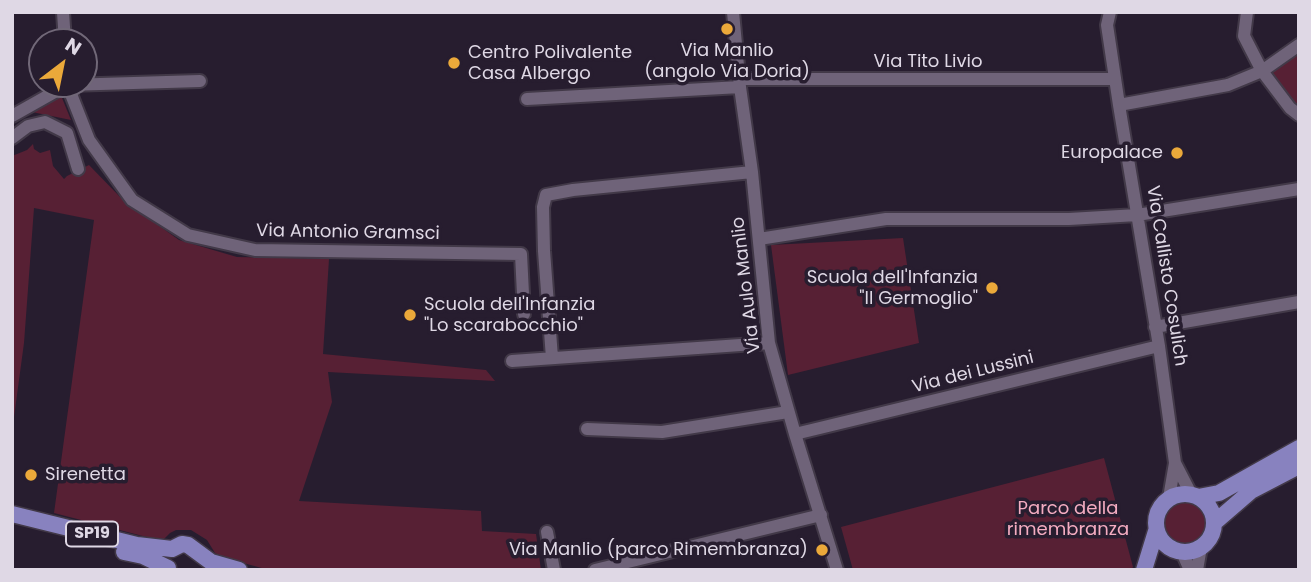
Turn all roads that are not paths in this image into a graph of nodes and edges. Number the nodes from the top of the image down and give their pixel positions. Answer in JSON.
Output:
{"nodes":[{"id":1,"x":733,"y":12,"type":"edge"},
{"id":2,"x":1110,"y":12,"type":"edge"},
{"id":3,"x":1247,"y":12,"type":"edge"},
{"id":4,"x":1299,"y":45,"type":"edge"},
{"id":5,"x":1262,"y":71,"type":"junction"},
{"id":6,"x":1115,"y":79,"type":"junction"},
{"id":7,"x":200,"y":81,"type":"dead end"},
{"id":8,"x":98,"y":83,"type":"edge"},
{"id":9,"x":740,"y":83,"type":"junction"},
{"id":10,"x":43,"y":98,"type":"edge"},
{"id":11,"x":72,"y":98,"type":"edge"},
{"id":12,"x":527,"y":99,"type":"dead end"},
{"id":13,"x":1119,"y":105,"type":"junction"},
{"id":14,"x":1299,"y":115,"type":"edge"},
{"id":15,"x":12,"y":116,"type":"edge"},
{"id":16,"x":12,"y":138,"type":"edge"},
{"id":17,"x":78,"y":169,"type":"dead end"},
{"id":18,"x":752,"y":172,"type":"junction"},
{"id":19,"x":1299,"y":189,"type":"edge"},
{"id":20,"x":1137,"y":215,"type":"junction"},
{"id":21,"x":759,"y":239,"type":"junction"},
{"id":22,"x":1299,"y":303,"type":"edge"},
{"id":23,"x":524,"y":314,"type":"dead end"},
{"id":24,"x":1155,"y":327,"type":"junction"},
{"id":25,"x":769,"y":343,"type":"junction"},
{"id":26,"x":1158,"y":346,"type":"junction"},
{"id":27,"x":552,"y":358,"type":"junction"},
{"id":28,"x":512,"y":361,"type":"dead end"},
{"id":29,"x":789,"y":412,"type":"junction"},
{"id":30,"x":587,"y":429,"type":"dead end"},
{"id":31,"x":795,"y":434,"type":"junction"},
{"id":32,"x":1299,"y":448,"type":"edge"},
{"id":33,"x":1175,"y":463,"type":"junction"},
{"id":34,"x":1299,"y":466,"type":"edge"},
{"id":35,"x":1194,"y":496,"type":"junction"},
{"id":36,"x":1169,"y":498,"type":"junction"},
{"id":37,"x":12,"y":514,"type":"edge"},
{"id":38,"x":821,"y":515,"type":"junction"},
{"id":39,"x":1214,"y":523,"type":"junction"},
{"id":40,"x":12,"y":526,"type":"edge"},
{"id":41,"x":547,"y":531,"type":"dead end"},
{"id":42,"x":1156,"y":531,"type":"junction"},
{"id":43,"x":1200,"y":547,"type":"junction"},
{"id":44,"x":172,"y":549,"type":"junction"},
{"id":45,"x":197,"y":551,"type":"junction"},
{"id":46,"x":1177,"y":551,"type":"junction"},
{"id":47,"x":1145,"y":568,"type":"edge"},
{"id":48,"x":168,"y":569,"type":"edge"},
{"id":49,"x":198,"y":570,"type":"edge"},
{"id":50,"x":239,"y":570,"type":"edge"},
{"id":51,"x":554,"y":570,"type":"edge"},
{"id":52,"x":595,"y":570,"type":"edge"},
{"id":53,"x":836,"y":570,"type":"edge"},
{"id":54,"x":1190,"y":570,"type":"edge"},
{"id":55,"x":1197,"y":570,"type":"edge"}],
"edges":[{"from":1,"to":9,"type":"street","name":"Via Aulo Manlio"},
{"from":2,"to":6,"type":"street","name":"Via Callisto Cosulich"},
{"from":3,"to":5,"type":"street"},
{"from":4,"to":5,"type":"street"},
{"from":5,"to":13,"type":"street"},
{"from":5,"to":14,"type":"street"},
{"from":6,"to":9,"type":"street","name":"Via Tito Livio"},
{"from":6,"to":13,"type":"street","name":"Via Callisto Cosulich"},
{"from":7,"to":8,"type":"street"},
{"from":9,"to":12,"type":"street"},
{"from":9,"to":18,"type":"street","name":"Via Aulo Manlio"},
{"from":10,"to":15,"type":"street"},
{"from":11,"to":23,"type":"street","name":"Via Antonio Gramsci"},
{"from":13,"to":20,"type":"street","name":"Via Callisto Cosulich"},
{"from":16,"to":17,"type":"street"},
{"from":18,"to":21,"type":"street","name":"Via Aulo Manlio"},
{"from":18,"to":27,"type":"street"},
{"from":19,"to":20,"type":"street"},
{"from":20,"to":21,"type":"street"},
{"from":20,"to":24,"type":"street","name":"Via Callisto Cosulich"},
{"from":21,"to":25,"type":"street","name":"Via Aulo Manlio"},
{"from":22,"to":24,"type":"street"},
{"from":24,"to":26,"type":"street","name":"Via Callisto Cosulich"},
{"from":25,"to":27,"type":"street"},
{"from":25,"to":29,"type":"street","name":"Via Aulo Manlio"},
{"from":26,"to":31,"type":"street","name":"Via dei Lussini"},
{"from":26,"to":33,"type":"street","name":"Via Callisto Cosulich"},
{"from":27,"to":28,"type":"street"},
{"from":29,"to":30,"type":"street"},
{"from":29,"to":31,"type":"street","name":"Via Aulo Manlio"},
{"from":31,"to":38,"type":"street","name":"Via Aulo Manlio"},
{"from":32,"to":35,"type":"main road"},
{"from":33,"to":35,"type":"street","name":"Via Callisto Cosulich"},
{"from":33,"to":36,"type":"street","name":"Via Callisto Cosulich"},
{"from":34,"to":39,"type":"main road"},
{"from":35,"to":36,"type":"main road"},
{"from":35,"to":39,"type":"main road","name":"Via Callisto Cosulich"},
{"from":36,"to":42,"type":"main road","name":"Via Callisto Cosulich"},
{"from":37,"to":44,"type":"main road","number":"SP19"},
{"from":38,"to":52,"type":"street"},
{"from":38,"to":53,"type":"street","name":"Via Aulo Manlio"},
{"from":39,"to":43,"type":"main road"},
{"from":40,"to":48,"type":"main road","number":"SP19"},
{"from":41,"to":51,"type":"street"},
{"from":42,"to":46,"type":"main road"},
{"from":42,"to":47,"type":"main road","name":"Via Callisto Cosulich"},
{"from":43,"to":46,"type":"main road"},
{"from":43,"to":55,"type":"street"},
{"from":44,"to":45,"type":"main road","number":"SP19"},
{"from":44,"to":48,"type":"main road","number":"SP19"},
{"from":45,"to":49,"type":"main road"},
{"from":45,"to":50,"type":"main road","number":"SP19"},
{"from":46,"to":47,"type":"main road"},
{"from":46,"to":54,"type":"street"}]}
